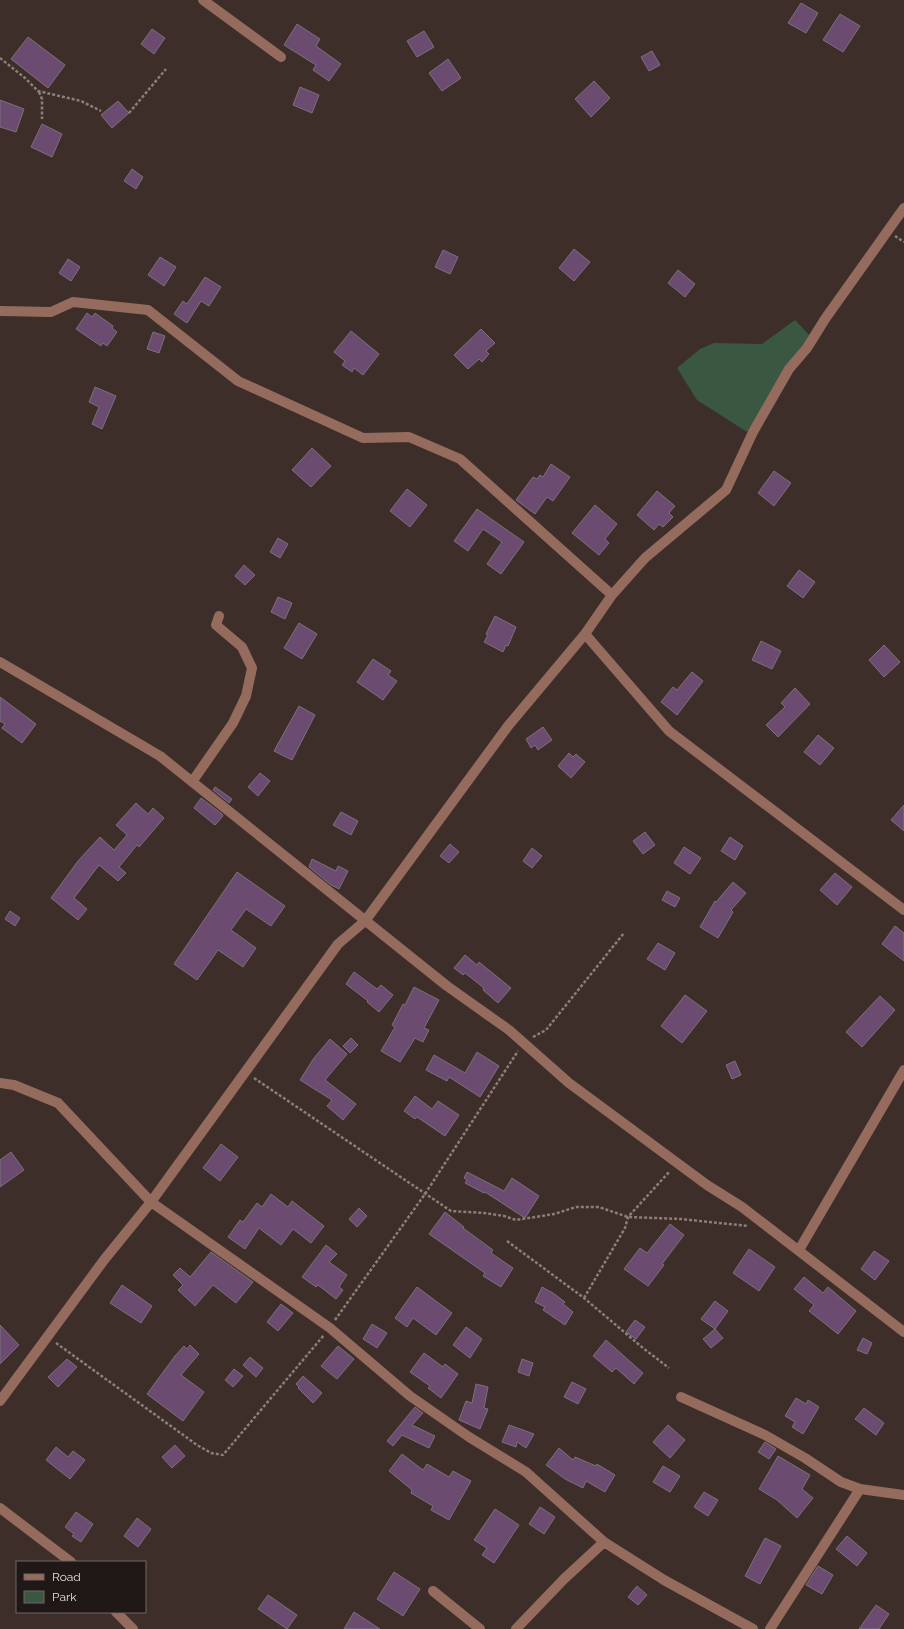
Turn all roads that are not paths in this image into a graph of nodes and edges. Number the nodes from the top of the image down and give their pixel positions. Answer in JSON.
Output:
{"nodes":[{"id":1,"x":203,"y":0,"type":"edge"},
{"id":2,"x":281,"y":57,"type":"dead end"},
{"id":3,"x":904,"y":208,"type":"edge"},
{"id":4,"x":0,"y":311,"type":"edge"},
{"id":5,"x":612,"y":595,"type":"junction"},
{"id":6,"x":219,"y":616,"type":"dead end"},
{"id":7,"x":585,"y":634,"type":"junction"},
{"id":8,"x":0,"y":662,"type":"edge"},
{"id":9,"x":192,"y":782,"type":"junction"},
{"id":10,"x":904,"y":910,"type":"edge"},
{"id":11,"x":365,"y":921,"type":"junction"},
{"id":12,"x":904,"y":1070,"type":"edge"},
{"id":13,"x":0,"y":1083,"type":"edge"},
{"id":14,"x":151,"y":1202,"type":"junction"},
{"id":15,"x":799,"y":1250,"type":"junction"},
{"id":16,"x":904,"y":1332,"type":"edge"},
{"id":17,"x":681,"y":1397,"type":"dead end"},
{"id":18,"x":0,"y":1401,"type":"edge"},
{"id":19,"x":860,"y":1489,"type":"junction"},
{"id":20,"x":904,"y":1495,"type":"edge"},
{"id":21,"x":0,"y":1508,"type":"edge"},
{"id":22,"x":604,"y":1542,"type":"junction"},
{"id":23,"x":70,"y":1561,"type":"edge"},
{"id":24,"x":433,"y":1591,"type":"dead end"},
{"id":25,"x":117,"y":1613,"type":"edge"},
{"id":26,"x":133,"y":1629,"type":"edge"},
{"id":27,"x":480,"y":1629,"type":"edge"},
{"id":28,"x":516,"y":1629,"type":"edge"},
{"id":29,"x":753,"y":1629,"type":"edge"},
{"id":30,"x":770,"y":1629,"type":"edge"}],
"edges":[{"from":1,"to":2,"type":"street"},
{"from":3,"to":5,"type":"street"},
{"from":4,"to":5,"type":"street"},
{"from":5,"to":7,"type":"street"},
{"from":6,"to":9,"type":"street"},
{"from":7,"to":10,"type":"street"},
{"from":7,"to":11,"type":"street"},
{"from":8,"to":9,"type":"street"},
{"from":9,"to":11,"type":"street"},
{"from":11,"to":14,"type":"street"},
{"from":11,"to":15,"type":"street"},
{"from":12,"to":15,"type":"street"},
{"from":13,"to":14,"type":"street"},
{"from":14,"to":18,"type":"street"},
{"from":14,"to":22,"type":"street"},
{"from":15,"to":16,"type":"street"},
{"from":17,"to":19,"type":"street"},
{"from":19,"to":20,"type":"street"},
{"from":19,"to":30,"type":"street"},
{"from":21,"to":23,"type":"street"},
{"from":22,"to":28,"type":"street"},
{"from":22,"to":29,"type":"street"},
{"from":24,"to":27,"type":"street"},
{"from":25,"to":26,"type":"street"}]}
